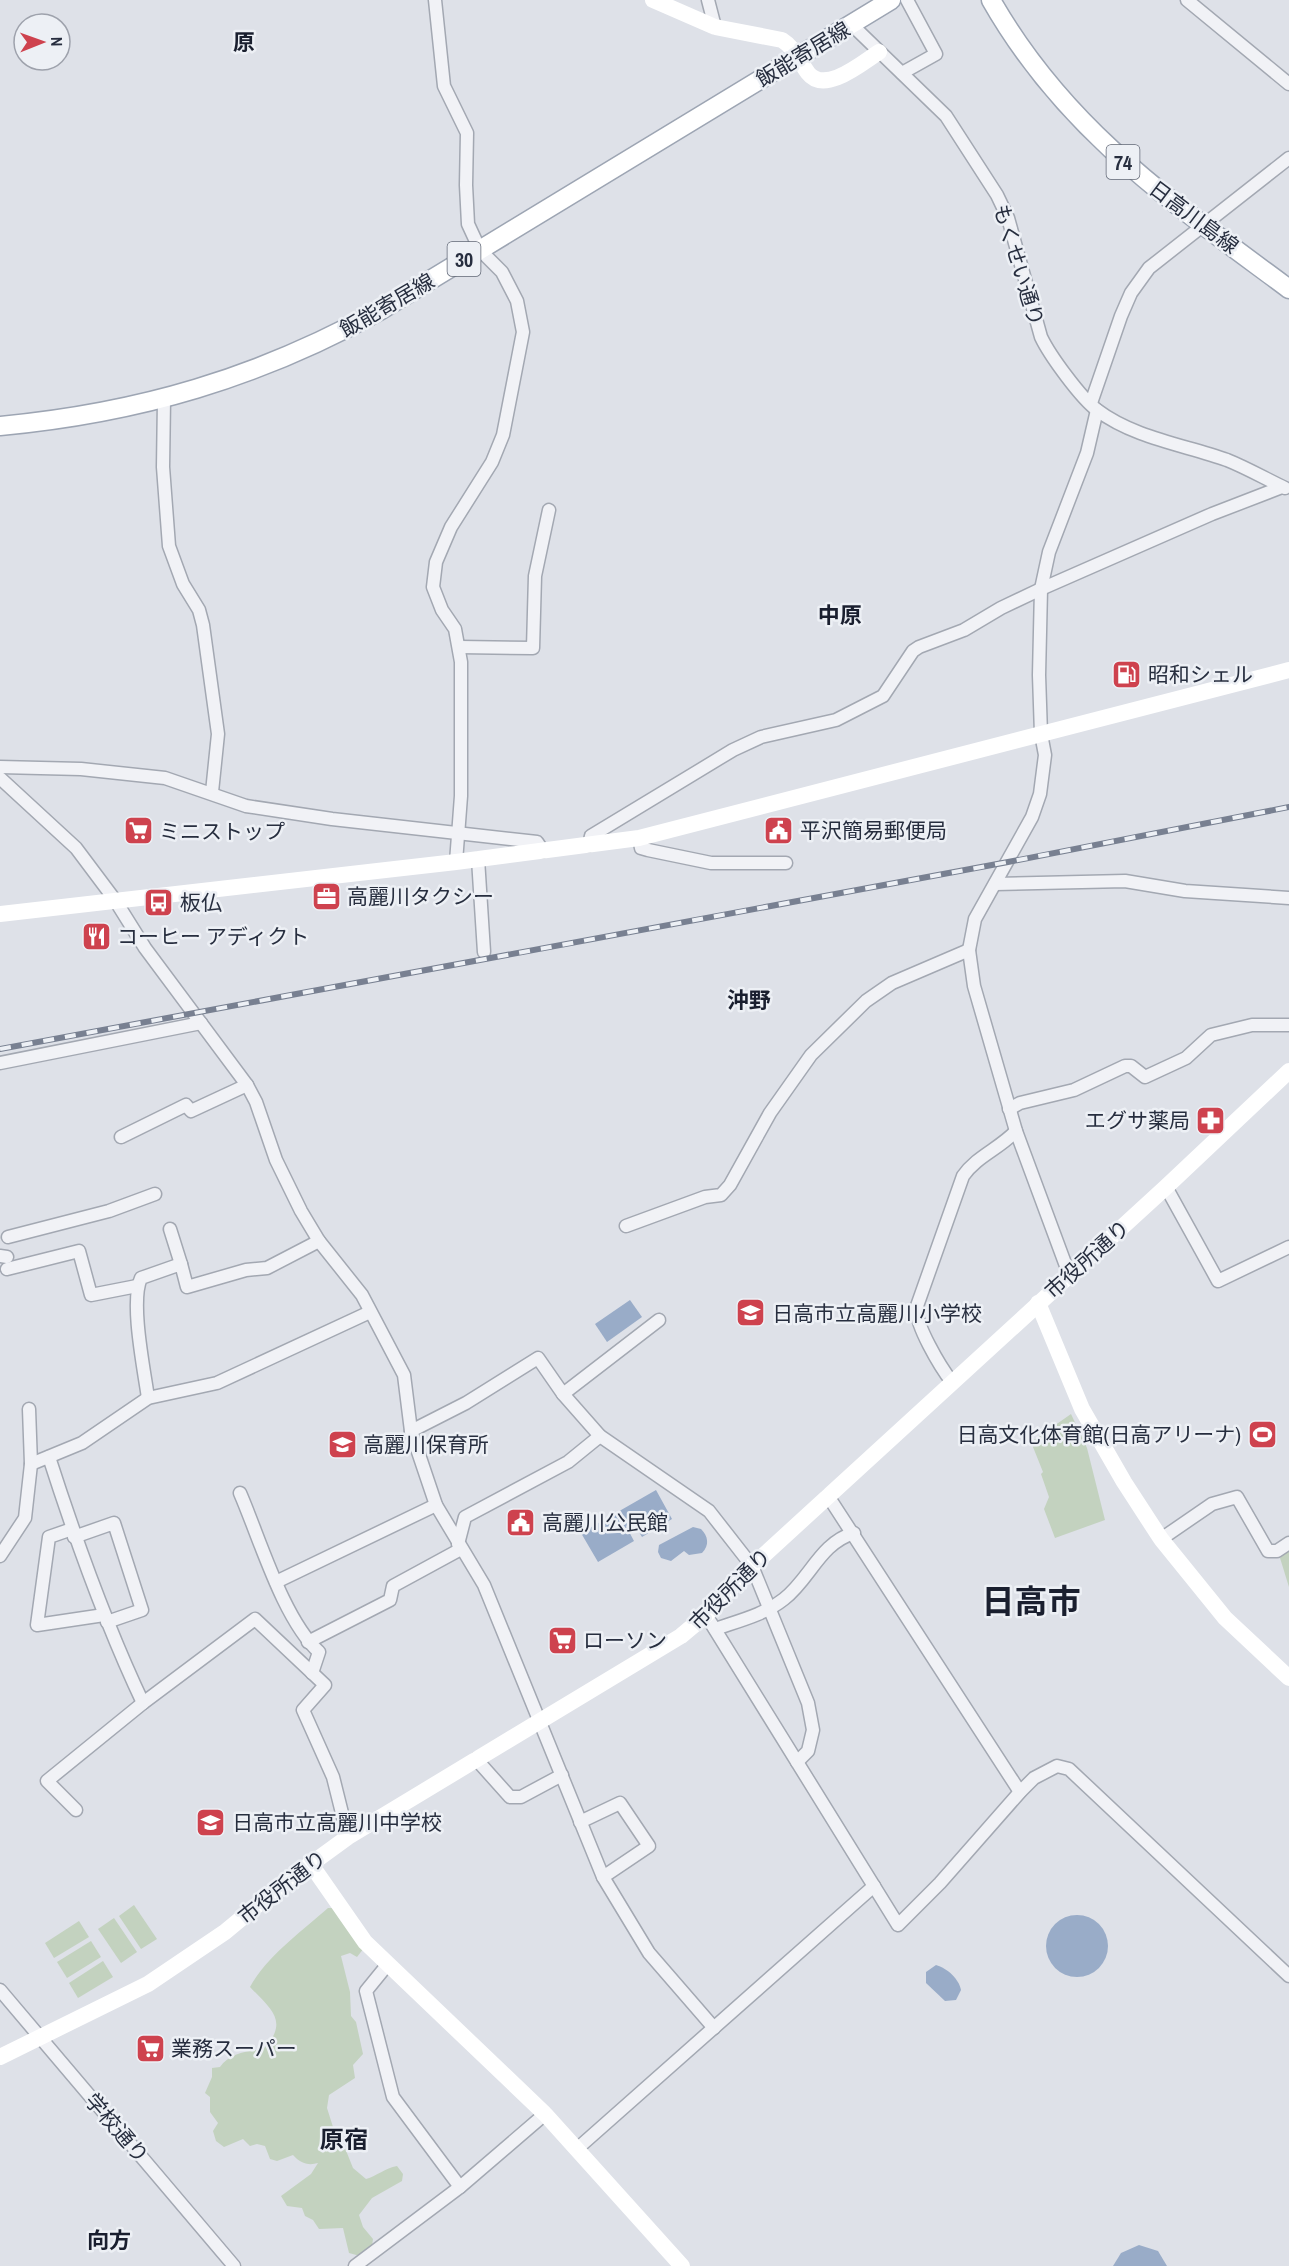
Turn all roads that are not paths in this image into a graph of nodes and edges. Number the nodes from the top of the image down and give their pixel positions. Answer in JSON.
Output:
{"nodes":[{"id":1,"x":435,"y":0,"type":"edge"},
{"id":2,"x":653,"y":0,"type":"edge"},
{"id":3,"x":708,"y":0,"type":"edge"},
{"id":4,"x":891,"y":0,"type":"edge"},
{"id":5,"x":907,"y":0,"type":"edge"},
{"id":6,"x":991,"y":0,"type":"edge"},
{"id":7,"x":1187,"y":0,"type":"edge"},
{"id":8,"x":852,"y":24,"type":"junction"},
{"id":9,"x":715,"y":27,"type":"junction"},
{"id":10,"x":879,"y":52,"type":"junction"},
{"id":11,"x":798,"y":56,"type":"junction"},
{"id":12,"x":902,"y":73,"type":"junction"},
{"id":13,"x":1289,"y":84,"type":"edge"},
{"id":14,"x":1289,"y":158,"type":"edge"},
{"id":15,"x":1203,"y":225,"type":"junction"},
{"id":16,"x":480,"y":250,"type":"junction"},
{"id":17,"x":1289,"y":289,"type":"edge"},
{"id":18,"x":164,"y":400,"type":"junction"},
{"id":19,"x":1094,"y":407,"type":"junction"},
{"id":20,"x":0,"y":426,"type":"edge"},
{"id":21,"x":1286,"y":489,"type":"edge"},
{"id":22,"x":549,"y":510,"type":"dead end"},
{"id":23,"x":1041,"y":589,"type":"junction"},
{"id":24,"x":460,"y":647,"type":"junction"},
{"id":25,"x":1289,"y":670,"type":"edge"},
{"id":26,"x":1041,"y":734,"type":"junction"},
{"id":27,"x":0,"y":767,"type":"edge"},
{"id":28,"x":0,"y":778,"type":"edge"},
{"id":29,"x":212,"y":792,"type":"junction"},
{"id":30,"x":458,"y":834,"type":"junction"},
{"id":31,"x":639,"y":838,"type":"junction"},
{"id":32,"x":589,"y":845,"type":"junction"},
{"id":33,"x":543,"y":851,"type":"junction"},
{"id":34,"x":478,"y":859,"type":"junction"},
{"id":35,"x":456,"y":862,"type":"junction"},
{"id":36,"x":786,"y":863,"type":"dead end"},
{"id":37,"x":995,"y":884,"type":"junction"},
{"id":38,"x":1289,"y":898,"type":"edge"},
{"id":39,"x":115,"y":900,"type":"junction"},
{"id":40,"x":0,"y":914,"type":"edge"},
{"id":41,"x":969,"y":950,"type":"junction"},
{"id":42,"x":484,"y":952,"type":"dead end"},
{"id":43,"x":201,"y":1023,"type":"junction"},
{"id":44,"x":1289,"y":1025,"type":"edge"},
{"id":45,"x":0,"y":1063,"type":"edge"},
{"id":46,"x":1289,"y":1071,"type":"edge"},
{"id":47,"x":247,"y":1085,"type":"junction"},
{"id":48,"x":1009,"y":1109,"type":"junction"},
{"id":49,"x":1016,"y":1131,"type":"junction"},
{"id":50,"x":121,"y":1137,"type":"dead end"},
{"id":51,"x":1166,"y":1187,"type":"junction"},
{"id":52,"x":155,"y":1194,"type":"dead end"},
{"id":53,"x":626,"y":1226,"type":"dead end"},
{"id":54,"x":170,"y":1229,"type":"dead end"},
{"id":55,"x":8,"y":1237,"type":"dead end"},
{"id":56,"x":320,"y":1241,"type":"junction"},
{"id":57,"x":1289,"y":1247,"type":"edge"},
{"id":58,"x":5,"y":1260,"type":"edge"},
{"id":59,"x":181,"y":1264,"type":"junction"},
{"id":60,"x":1069,"y":1274,"type":"junction"},
{"id":61,"x":137,"y":1286,"type":"junction"},
{"id":62,"x":1038,"y":1303,"type":"junction"},
{"id":63,"x":370,"y":1312,"type":"junction"},
{"id":64,"x":659,"y":1320,"type":"dead end"},
{"id":65,"x":952,"y":1382,"type":"junction"},
{"id":66,"x":563,"y":1394,"type":"junction"},
{"id":67,"x":148,"y":1398,"type":"junction"},
{"id":68,"x":29,"y":1409,"type":"dead end"},
{"id":69,"x":411,"y":1431,"type":"junction"},
{"id":70,"x":600,"y":1436,"type":"junction"},
{"id":71,"x":49,"y":1457,"type":"junction"},
{"id":72,"x":31,"y":1464,"type":"junction"},
{"id":73,"x":240,"y":1493,"type":"dead end"},
{"id":74,"x":828,"y":1496,"type":"junction"},
{"id":75,"x":436,"y":1505,"type":"junction"},
{"id":76,"x":73,"y":1533,"type":"junction"},
{"id":77,"x":854,"y":1533,"type":"junction"},
{"id":78,"x":1161,"y":1539,"type":"junction"},
{"id":79,"x":1289,"y":1543,"type":"edge"},
{"id":80,"x":459,"y":1546,"type":"junction"},
{"id":81,"x":0,"y":1556,"type":"edge"},
{"id":82,"x":752,"y":1566,"type":"junction"},
{"id":83,"x":276,"y":1582,"type":"junction"},
{"id":84,"x":768,"y":1610,"type":"junction"},
{"id":85,"x":105,"y":1618,"type":"junction"},
{"id":86,"x":710,"y":1622,"type":"junction"},
{"id":87,"x":308,"y":1642,"type":"junction"},
{"id":88,"x":312,"y":1673,"type":"junction"},
{"id":89,"x":1289,"y":1678,"type":"edge"},
{"id":90,"x":143,"y":1703,"type":"junction"},
{"id":91,"x":540,"y":1721,"type":"junction"},
{"id":92,"x":476,"y":1759,"type":"junction"},
{"id":93,"x":797,"y":1762,"type":"junction"},
{"id":94,"x":562,"y":1775,"type":"junction"},
{"id":95,"x":1020,"y":1792,"type":"junction"},
{"id":96,"x":76,"y":1810,"type":"dead end"},
{"id":97,"x":580,"y":1822,"type":"junction"},
{"id":98,"x":348,"y":1837,"type":"junction"},
{"id":99,"x":310,"y":1863,"type":"junction"},
{"id":100,"x":603,"y":1877,"type":"junction"},
{"id":101,"x":874,"y":1886,"type":"junction"},
{"id":102,"x":388,"y":1964,"type":"junction"},
{"id":103,"x":1289,"y":1976,"type":"edge"},
{"id":104,"x":0,"y":1990,"type":"edge"},
{"id":105,"x":714,"y":2028,"type":"junction"},
{"id":106,"x":39,"y":2038,"type":"junction"},
{"id":107,"x":0,"y":2057,"type":"edge"},
{"id":108,"x":545,"y":2114,"type":"junction"},
{"id":109,"x":578,"y":2148,"type":"junction"},
{"id":110,"x":460,"y":2187,"type":"junction"},
{"id":111,"x":234,"y":2266,"type":"edge"},
{"id":112,"x":355,"y":2266,"type":"edge"},
{"id":113,"x":682,"y":2266,"type":"edge"}],
"edges":[{"from":1,"to":16,"type":"street"},
{"from":2,"to":9,"type":"street"},
{"from":3,"to":9,"type":"street"},
{"from":4,"to":8,"type":"main road","name":"飯能寄居線","number":"30"},
{"from":5,"to":12,"type":"street"},
{"from":6,"to":15,"type":"main road","name":"日高川島線","number":"74"},
{"from":7,"to":13,"type":"street"},
{"from":8,"to":10,"type":"street","name":"もくせい通り"},
{"from":8,"to":11,"type":"main road","name":"飯能寄居線","number":"30"},
{"from":9,"to":11,"type":"street"},
{"from":10,"to":11,"type":"street"},
{"from":10,"to":12,"type":"street","name":"もくせい通り"},
{"from":11,"to":16,"type":"main road","name":"飯能寄居線","number":"30"},
{"from":12,"to":19,"type":"street","name":"もくせい通り"},
{"from":14,"to":15,"type":"street"},
{"from":15,"to":17,"type":"main road","name":"日高川島線","number":"74"},
{"from":15,"to":19,"type":"street"},
{"from":16,"to":18,"type":"main road","name":"飯能寄居線","number":"30"},
{"from":16,"to":24,"type":"street"},
{"from":18,"to":20,"type":"main road","name":"飯能寄居線","number":"30"},
{"from":18,"to":29,"type":"street"},
{"from":19,"to":21,"type":"street","name":"もくせい通り"},
{"from":19,"to":23,"type":"street"},
{"from":21,"to":23,"type":"street"},
{"from":22,"to":24,"type":"street"},
{"from":23,"to":26,"type":"street"},
{"from":23,"to":32,"type":"street"},
{"from":24,"to":30,"type":"street"},
{"from":25,"to":26,"type":"street"},
{"from":26,"to":31,"type":"street"},
{"from":26,"to":37,"type":"street"},
{"from":27,"to":29,"type":"street"},
{"from":28,"to":39,"type":"street"},
{"from":29,"to":30,"type":"street"},
{"from":30,"to":33,"type":"street"},
{"from":30,"to":35,"type":"street"},
{"from":31,"to":32,"type":"street"},
{"from":31,"to":36,"type":"street"},
{"from":32,"to":33,"type":"street"},
{"from":33,"to":34,"type":"street"},
{"from":34,"to":35,"type":"street"},
{"from":34,"to":42,"type":"street"},
{"from":35,"to":39,"type":"street"},
{"from":37,"to":38,"type":"street"},
{"from":37,"to":41,"type":"street"},
{"from":39,"to":40,"type":"street"},
{"from":39,"to":43,"type":"street"},
{"from":41,"to":48,"type":"street"},
{"from":41,"to":53,"type":"street"},
{"from":43,"to":45,"type":"street"},
{"from":43,"to":47,"type":"street"},
{"from":44,"to":48,"type":"street"},
{"from":46,"to":51,"type":"street","name":"市役所通り"},
{"from":47,"to":50,"type":"street"},
{"from":47,"to":56,"type":"street"},
{"from":48,"to":49,"type":"street"},
{"from":49,"to":60,"type":"street"},
{"from":49,"to":65,"type":"street"},
{"from":51,"to":57,"type":"street"},
{"from":51,"to":60,"type":"street","name":"市役所通り"},
{"from":52,"to":55,"type":"street"},
{"from":54,"to":59,"type":"street"},
{"from":56,"to":59,"type":"street"},
{"from":56,"to":63,"type":"street"},
{"from":58,"to":61,"type":"street"},
{"from":59,"to":61,"type":"street"},
{"from":60,"to":62,"type":"street","name":"市役所通り"},
{"from":61,"to":67,"type":"street"},
{"from":62,"to":65,"type":"street","name":"市役所通り"},
{"from":62,"to":78,"type":"street"},
{"from":63,"to":67,"type":"street"},
{"from":63,"to":69,"type":"street"},
{"from":64,"to":66,"type":"street"},
{"from":65,"to":74,"type":"street","name":"市役所通り"},
{"from":66,"to":69,"type":"street"},
{"from":66,"to":70,"type":"street"},
{"from":67,"to":71,"type":"street"},
{"from":68,"to":72,"type":"street"},
{"from":69,"to":75,"type":"street"},
{"from":70,"to":80,"type":"street"},
{"from":70,"to":82,"type":"street"},
{"from":71,"to":72,"type":"street"},
{"from":71,"to":76,"type":"street"},
{"from":72,"to":81,"type":"street"},
{"from":73,"to":83,"type":"street"},
{"from":74,"to":77,"type":"street"},
{"from":74,"to":82,"type":"street","name":"市役所通り"},
{"from":75,"to":80,"type":"street"},
{"from":75,"to":83,"type":"street"},
{"from":76,"to":85,"type":"street"},
{"from":76,"to":85,"type":"street"},
{"from":76,"to":85,"type":"street"},
{"from":77,"to":84,"type":"street"},
{"from":77,"to":95,"type":"street"},
{"from":78,"to":79,"type":"street"},
{"from":78,"to":89,"type":"street"},
{"from":80,"to":87,"type":"street"},
{"from":80,"to":91,"type":"street"},
{"from":82,"to":84,"type":"street"},
{"from":82,"to":86,"type":"street","name":"市役所通り"},
{"from":83,"to":87,"type":"street"},
{"from":84,"to":86,"type":"street"},
{"from":84,"to":93,"type":"street"},
{"from":85,"to":90,"type":"street"},
{"from":86,"to":91,"type":"street","name":"市役所通り"},
{"from":86,"to":93,"type":"street"},
{"from":87,"to":88,"type":"street"},
{"from":88,"to":90,"type":"street"},
{"from":88,"to":98,"type":"street"},
{"from":90,"to":96,"type":"street"},
{"from":91,"to":92,"type":"street","name":"市役所通り"},
{"from":91,"to":94,"type":"street"},
{"from":92,"to":94,"type":"street"},
{"from":92,"to":98,"type":"street","name":"市役所通り"},
{"from":93,"to":101,"type":"street"},
{"from":94,"to":97,"type":"street"},
{"from":95,"to":101,"type":"street"},
{"from":95,"to":103,"type":"street"},
{"from":97,"to":100,"type":"street"},
{"from":97,"to":100,"type":"street"},
{"from":98,"to":99,"type":"street","name":"市役所通り"},
{"from":99,"to":102,"type":"street"},
{"from":99,"to":106,"type":"street","name":"市役所通り"},
{"from":100,"to":105,"type":"street"},
{"from":101,"to":105,"type":"street"},
{"from":102,"to":108,"type":"street"},
{"from":102,"to":110,"type":"street"},
{"from":104,"to":106,"type":"street","name":"学校通り"},
{"from":105,"to":109,"type":"street"},
{"from":106,"to":107,"type":"street","name":"市役所通り"},
{"from":106,"to":111,"type":"street","name":"学校通り"},
{"from":108,"to":109,"type":"street"},
{"from":108,"to":110,"type":"street"},
{"from":109,"to":113,"type":"street"},
{"from":110,"to":112,"type":"street"}]}
